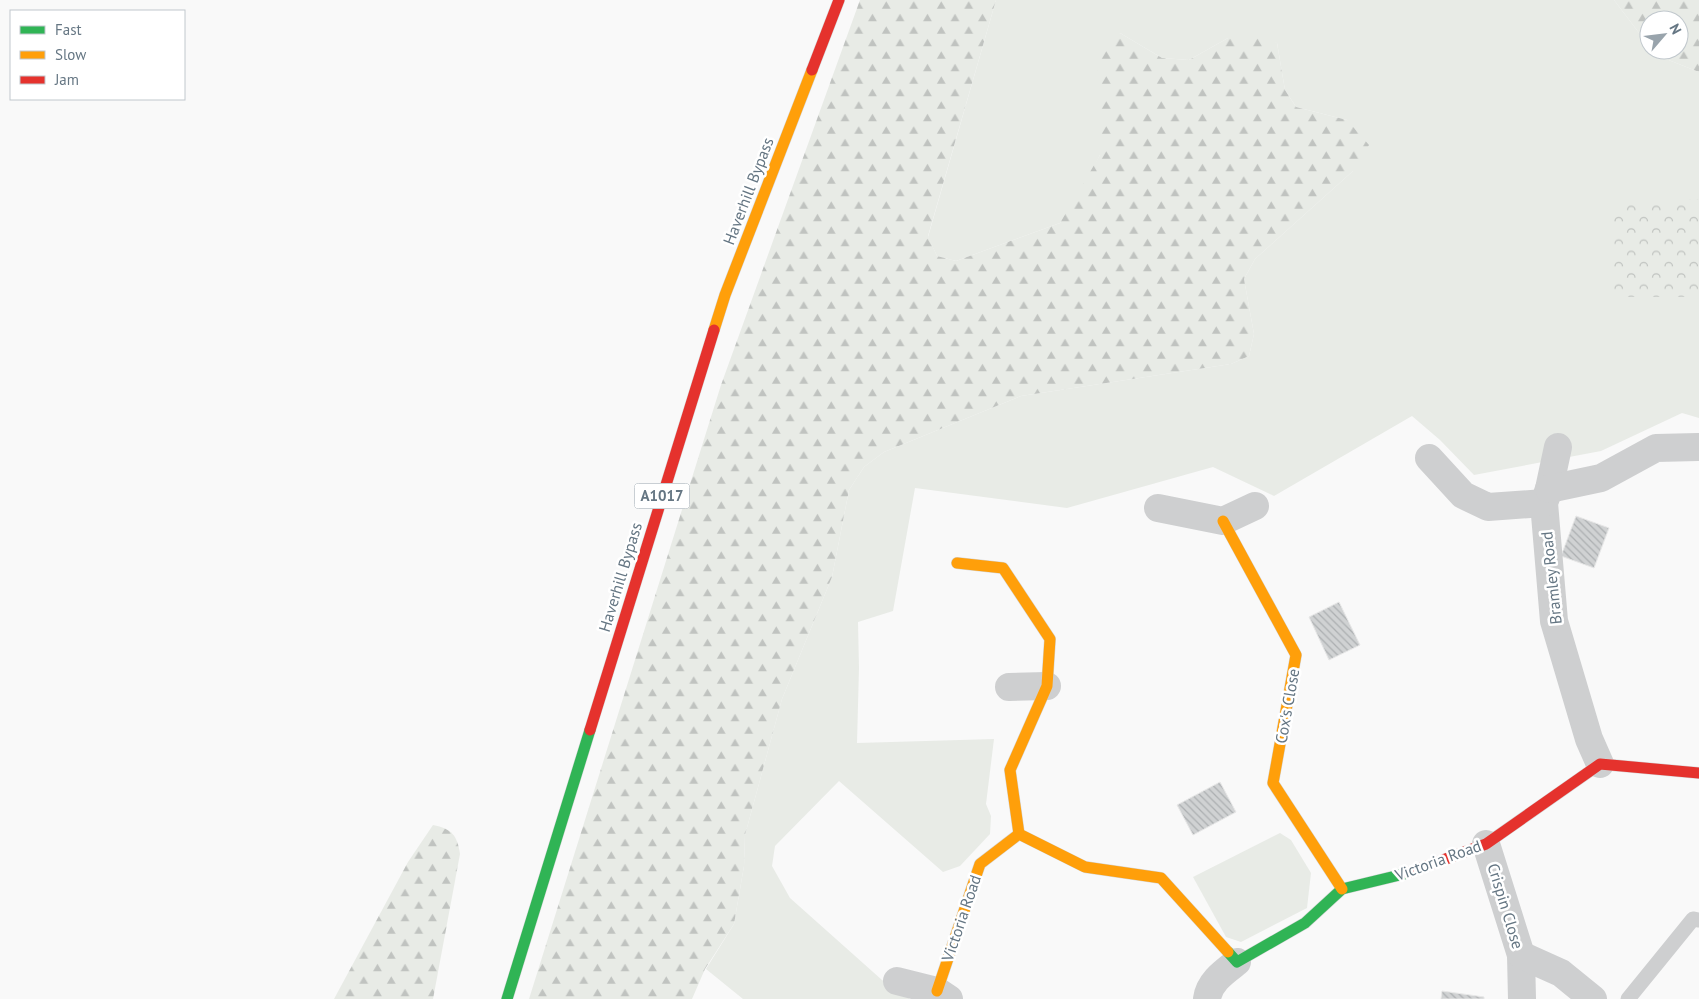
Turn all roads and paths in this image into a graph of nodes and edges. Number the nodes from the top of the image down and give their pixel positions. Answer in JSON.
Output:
{"nodes":[{"id":1,"x":839,"y":0,"type":"edge"},
{"id":2,"x":1558,"y":447,"type":"dead end"},
{"id":3,"x":1698,"y":447,"type":"edge"},
{"id":4,"x":1429,"y":458,"type":"dead end"},
{"id":5,"x":1547,"y":496,"type":"junction"},
{"id":6,"x":1256,"y":506,"type":"dead end"},
{"id":7,"x":1158,"y":508,"type":"dead end"},
{"id":8,"x":1223,"y":521,"type":"junction"},
{"id":9,"x":957,"y":563,"type":"dead end"},
{"id":10,"x":1047,"y":686,"type":"junction"},
{"id":11,"x":1009,"y":687,"type":"dead end"},
{"id":12,"x":1600,"y":764,"type":"junction"},
{"id":13,"x":1699,"y":773,"type":"edge"},
{"id":14,"x":1019,"y":834,"type":"junction"},
{"id":15,"x":1486,"y":844,"type":"junction"},
{"id":16,"x":1342,"y":889,"type":"junction"},
{"id":17,"x":1699,"y":920,"type":"edge"},
{"id":18,"x":1521,"y":955,"type":"junction"},
{"id":19,"x":1237,"y":962,"type":"junction"},
{"id":20,"x":897,"y":981,"type":"dead end"},
{"id":21,"x":943,"y":995,"type":"edge"},
{"id":22,"x":507,"y":999,"type":"edge"},
{"id":23,"x":1207,"y":999,"type":"edge"},
{"id":24,"x":1522,"y":999,"type":"edge"},
{"id":25,"x":1593,"y":999,"type":"edge"},
{"id":26,"x":1628,"y":999,"type":"edge"}],
"edges":[{"from":1,"to":22,"type":"street","name":"Haverhill Bypass","number":"A1017"},
{"from":2,"to":5,"type":"street","name":"Bramley Road"},
{"from":3,"to":5,"type":"street"},
{"from":4,"to":5,"type":"street"},
{"from":5,"to":12,"type":"street","name":"Bramley Road"},
{"from":6,"to":8,"type":"street"},
{"from":7,"to":8,"type":"street"},
{"from":8,"to":16,"type":"street","name":"Cox's Close"},
{"from":9,"to":10,"type":"street"},
{"from":10,"to":11,"type":"street"},
{"from":10,"to":14,"type":"street"},
{"from":12,"to":13,"type":"street"},
{"from":12,"to":15,"type":"street","name":"Victoria Road"},
{"from":14,"to":19,"type":"street"},
{"from":14,"to":21,"type":"street","name":"Victoria Road"},
{"from":15,"to":16,"type":"street","name":"Victoria Road"},
{"from":15,"to":18,"type":"street","name":"Crispin Close"},
{"from":16,"to":19,"type":"street","name":"Victoria Road"},
{"from":17,"to":26,"type":"lane"},
{"from":18,"to":24,"type":"street","name":"Crispin Close"},
{"from":18,"to":25,"type":"street"},
{"from":19,"to":23,"type":"street","name":"Victoria Road"},
{"from":20,"to":21,"type":"street","name":"Victoria Road"}]}
